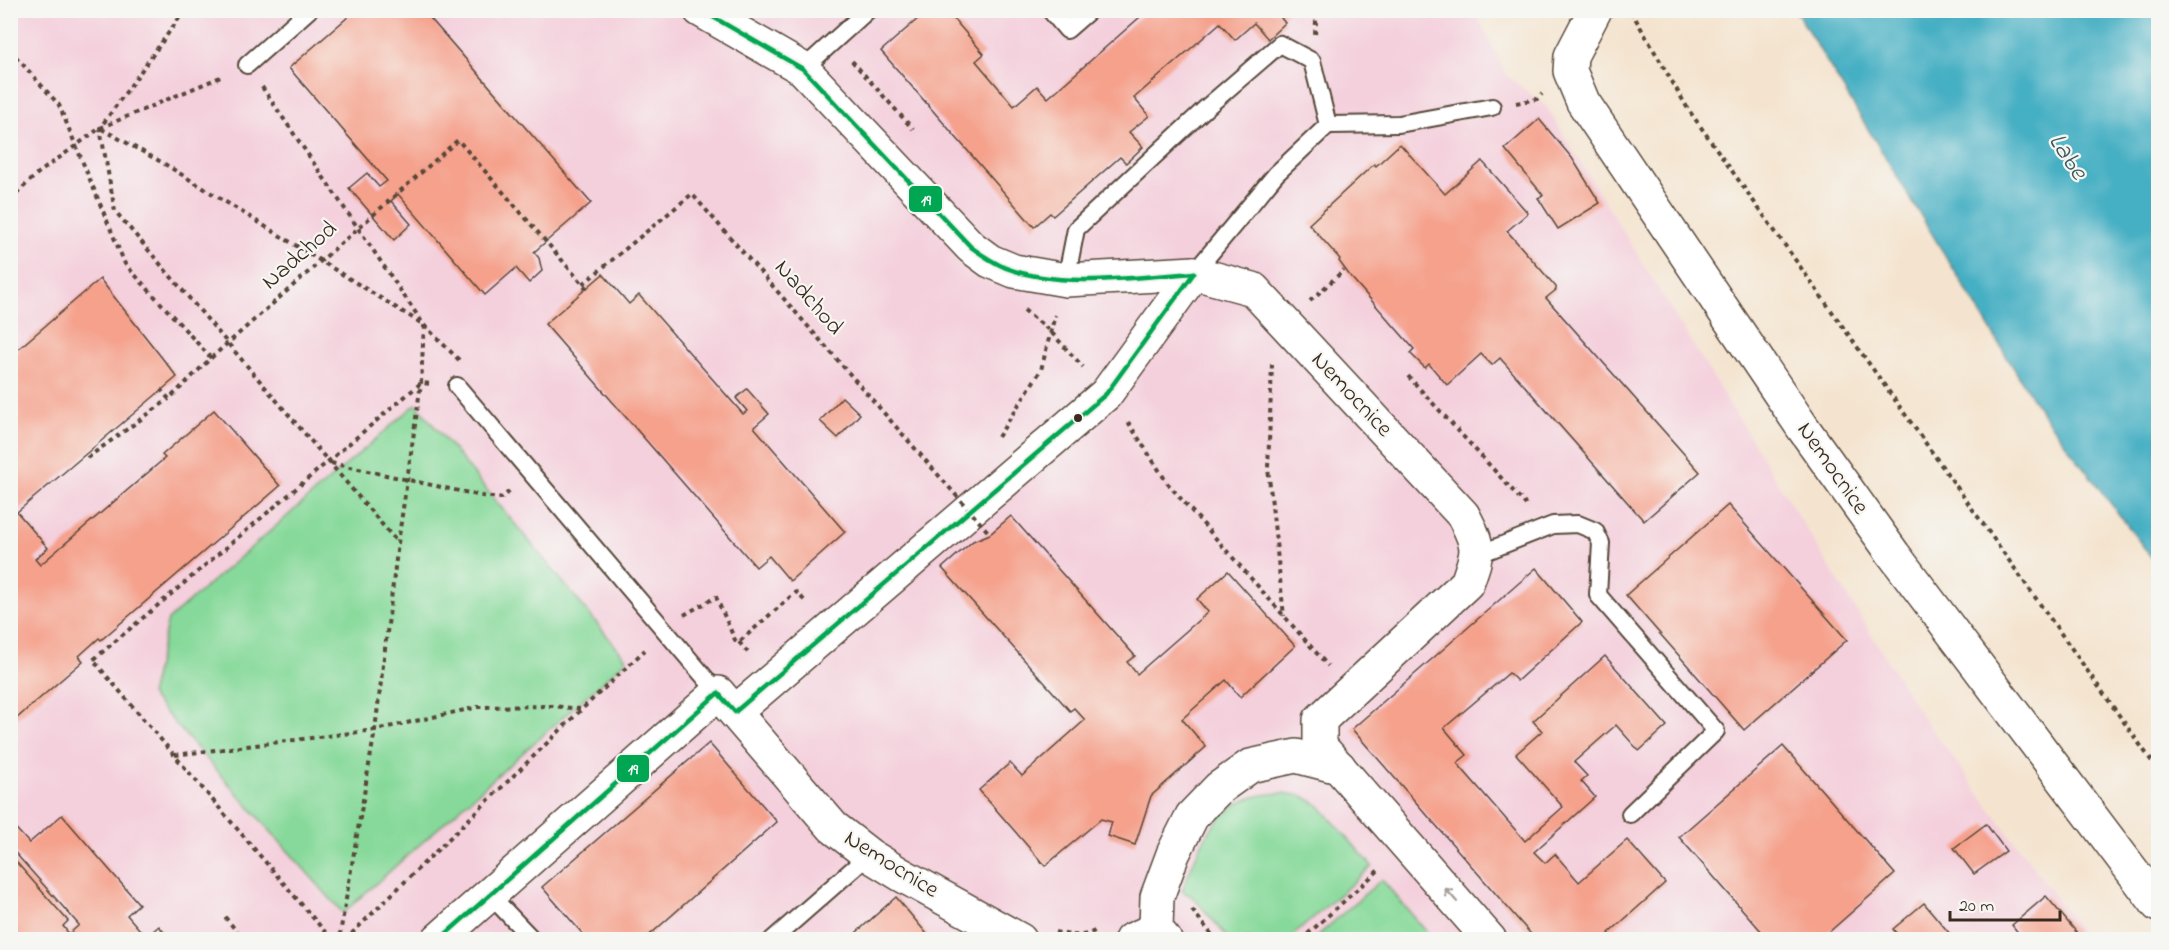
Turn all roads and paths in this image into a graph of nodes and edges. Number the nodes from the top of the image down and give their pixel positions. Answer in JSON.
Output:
{"nodes":[{"id":1,"x":184,"y":10,"type":"edge"},
{"id":2,"x":309,"y":10,"type":"edge"},
{"id":3,"x":700,"y":10,"type":"edge"},
{"id":4,"x":868,"y":10,"type":"edge"},
{"id":5,"x":1050,"y":10,"type":"edge"},
{"id":6,"x":1089,"y":10,"type":"edge"},
{"id":7,"x":1595,"y":10,"type":"edge"},
{"id":8,"x":1630,"y":10,"type":"edge"},
{"id":9,"x":10,"y":50,"type":"edge"},
{"id":10,"x":248,"y":65,"type":"junction"},
{"id":11,"x":803,"y":69,"type":"junction"},
{"id":12,"x":1570,"y":71,"type":"junction"},
{"id":13,"x":1492,"y":107,"type":"joint"},
{"id":14,"x":1328,"y":125,"type":"junction"},
{"id":15,"x":100,"y":128,"type":"junction"},
{"id":16,"x":10,"y":200,"type":"edge"},
{"id":17,"x":1344,"y":270,"type":"dead end"},
{"id":18,"x":1194,"y":273,"type":"junction"},
{"id":19,"x":1066,"y":280,"type":"junction"},
{"id":20,"x":583,"y":284,"type":"junction"},
{"id":21,"x":586,"y":289,"type":"dead end"},
{"id":22,"x":1284,"y":324,"type":"junction"},
{"id":23,"x":424,"y":325,"type":"junction"},
{"id":24,"x":211,"y":358,"type":"junction"},
{"id":25,"x":1407,"y":376,"type":"dead end"},
{"id":26,"x":421,"y":383,"type":"junction"},
{"id":27,"x":457,"y":386,"type":"joint"},
{"id":28,"x":160,"y":390,"type":"dead end"},
{"id":29,"x":1106,"y":394,"type":"junction"},
{"id":30,"x":169,"y":399,"type":"junction"},
{"id":31,"x":87,"y":458,"type":"dead end"},
{"id":32,"x":330,"y":463,"type":"junction"},
{"id":33,"x":531,"y":473,"type":"junction"},
{"id":34,"x":407,"y":479,"type":"junction"},
{"id":35,"x":1547,"y":528,"type":"junction"},
{"id":36,"x":990,"y":534,"type":"dead end"},
{"id":37,"x":398,"y":543,"type":"junction"},
{"id":38,"x":1477,"y":555,"type":"junction"},
{"id":39,"x":1284,"y":617,"type":"junction"},
{"id":40,"x":1350,"y":692,"type":"junction"},
{"id":41,"x":727,"y":702,"type":"junction"},
{"id":42,"x":375,"y":730,"type":"junction"},
{"id":43,"x":174,"y":755,"type":"junction"},
{"id":44,"x":1339,"y":767,"type":"junction"},
{"id":45,"x":2158,"y":770,"type":"edge"},
{"id":46,"x":1630,"y":814,"type":"dead end"},
{"id":47,"x":1408,"y":846,"type":"junction"},
{"id":48,"x":869,"y":855,"type":"junction"},
{"id":49,"x":490,"y":895,"type":"junction"},
{"id":50,"x":2158,"y":905,"type":"edge"},
{"id":51,"x":1193,"y":911,"type":"dead end"},
{"id":52,"x":225,"y":917,"type":"dead end"},
{"id":53,"x":1151,"y":936,"type":"edge"},
{"id":54,"x":244,"y":939,"type":"edge"},
{"id":55,"x":332,"y":939,"type":"edge"},
{"id":56,"x":339,"y":939,"type":"edge"},
{"id":57,"x":345,"y":939,"type":"edge"},
{"id":58,"x":438,"y":939,"type":"edge"},
{"id":59,"x":533,"y":939,"type":"edge"},
{"id":60,"x":772,"y":939,"type":"edge"},
{"id":61,"x":1020,"y":939,"type":"edge"},
{"id":62,"x":1216,"y":939,"type":"edge"},
{"id":63,"x":1301,"y":939,"type":"edge"},
{"id":64,"x":1490,"y":939,"type":"edge"}],
"edges":[{"from":1,"to":15,"type":"path"},
{"from":2,"to":10,"type":"lane"},
{"from":3,"to":11,"type":"street","name":"Nemocnice"},
{"from":4,"to":11,"type":"lane"},
{"from":5,"to":6,"type":"lane"},
{"from":7,"to":12,"type":"street"},
{"from":8,"to":45,"type":"path"},
{"from":9,"to":24,"type":"path","bridge":true},
{"from":10,"to":15,"type":"path"},
{"from":10,"to":23,"type":"path"},
{"from":11,"to":19,"type":"street","name":"Nemocnice"},
{"from":12,"to":13,"type":"path"},
{"from":12,"to":50,"type":"street","name":"Nemocnice"},
{"from":13,"to":14,"type":"lane"},
{"from":14,"to":18,"type":"lane"},
{"from":14,"to":19,"type":"lane"},
{"from":15,"to":16,"type":"path"},
{"from":15,"to":23,"type":"path"},
{"from":15,"to":32,"type":"path"},
{"from":17,"to":22,"type":"path"},
{"from":18,"to":19,"type":"street","name":"Nemocnice"},
{"from":18,"to":22,"type":"street","name":"Nemocnice"},
{"from":18,"to":29,"type":"street"},
{"from":20,"to":21,"type":"path","name":"Nadchod","bridge":true},
{"from":20,"to":24,"type":"path","name":"Nadchod","bridge":true},
{"from":20,"to":36,"type":"path","name":"Nadchod","bridge":true},
{"from":22,"to":38,"type":"street","name":"Nemocnice"},
{"from":22,"to":39,"type":"path"},
{"from":23,"to":26,"type":"path"},
{"from":24,"to":30,"type":"path","name":"Nadchod","bridge":true},
{"from":25,"to":35,"type":"path"},
{"from":26,"to":27,"type":"path"},
{"from":26,"to":32,"type":"path"},
{"from":26,"to":34,"type":"path"},
{"from":27,"to":33,"type":"lane"},
{"from":28,"to":30,"type":"path","bridge":true},
{"from":29,"to":39,"type":"path"},
{"from":29,"to":41,"type":"street"},
{"from":30,"to":31,"type":"path","name":"Nadchod"},
{"from":32,"to":34,"type":"path"},
{"from":32,"to":37,"type":"path"},
{"from":32,"to":43,"type":"path"},
{"from":33,"to":34,"type":"path"},
{"from":33,"to":41,"type":"lane"},
{"from":34,"to":37,"type":"path"},
{"from":35,"to":38,"type":"lane"},
{"from":35,"to":46,"type":"lane"},
{"from":37,"to":42,"type":"path"},
{"from":38,"to":40,"type":"street"},
{"from":39,"to":40,"type":"path"},
{"from":40,"to":44,"type":"street"},
{"from":41,"to":48,"type":"street","name":"Nemocnice"},
{"from":41,"to":49,"type":"street"},
{"from":42,"to":43,"type":"path"},
{"from":42,"to":56,"type":"path"},
{"from":42,"to":57,"type":"path"},
{"from":43,"to":55,"type":"path"},
{"from":44,"to":47,"type":"street"},
{"from":44,"to":53,"type":"street"},
{"from":47,"to":63,"type":"path"},
{"from":64,"to":47,"type":"street","one_way":true},
{"from":48,"to":60,"type":"lane"},
{"from":48,"to":61,"type":"street","name":"Nemocnice"},
{"from":49,"to":58,"type":"street"},
{"from":49,"to":59,"type":"lane"},
{"from":51,"to":62,"type":"path"},
{"from":52,"to":54,"type":"path"}]}
